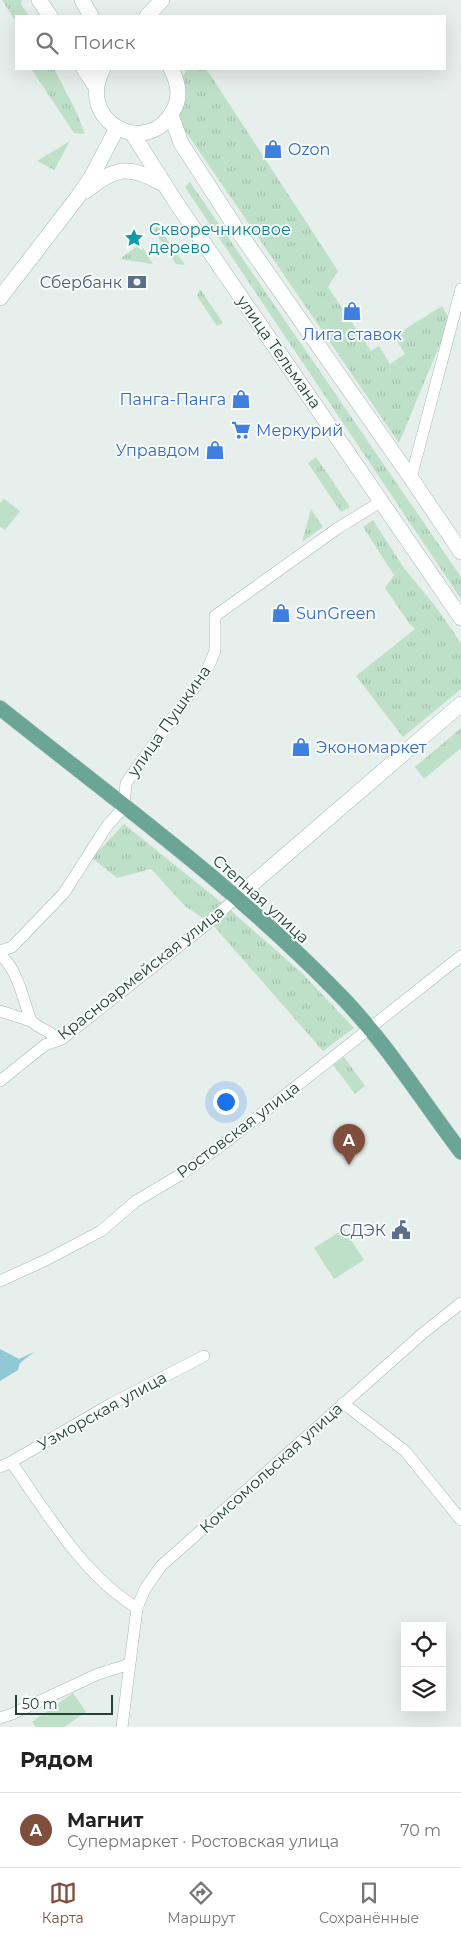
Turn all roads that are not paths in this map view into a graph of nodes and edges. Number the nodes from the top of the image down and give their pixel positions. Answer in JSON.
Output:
{"nodes":[{"id":1,"x":39,"y":0,"type":"edge"},
{"id":2,"x":82,"y":0,"type":"edge"},
{"id":3,"x":164,"y":0,"type":"edge"},
{"id":4,"x":49,"y":15,"type":"edge"},
{"id":5,"x":90,"y":15,"type":"edge"},
{"id":6,"x":148,"y":15,"type":"edge"},
{"id":7,"x":164,"y":15,"type":"edge"},
{"id":8,"x":85,"y":70,"type":"edge"},
{"id":9,"x":103,"y":70,"type":"edge"},
{"id":10,"x":171,"y":70,"type":"edge"},
{"id":11,"x":96,"y":87,"type":"junction"},
{"id":12,"x":171,"y":115,"type":"junction"},
{"id":13,"x":117,"y":128,"type":"junction"},
{"id":14,"x":132,"y":133,"type":"junction"},
{"id":15,"x":163,"y":184,"type":"junction"},
{"id":16,"x":77,"y":198,"type":"junction"},
{"id":17,"x":461,"y":289,"type":"edge"},
{"id":18,"x":0,"y":298,"type":"edge"},
{"id":19,"x":411,"y":478,"type":"junction"},
{"id":20,"x":382,"y":501,"type":"junction"},
{"id":21,"x":461,"y":552,"type":"edge"},
{"id":22,"x":461,"y":618,"type":"edge"},
{"id":23,"x":461,"y":704,"type":"edge"},
{"id":24,"x":0,"y":708,"type":"edge"},
{"id":25,"x":124,"y":807,"type":"junction"},
{"id":26,"x":237,"y":897,"type":"junction"},
{"id":27,"x":0,"y":951,"type":"edge"},
{"id":28,"x":0,"y":954,"type":"edge"},
{"id":29,"x":461,"y":956,"type":"edge"},
{"id":30,"x":0,"y":1011,"type":"edge"},
{"id":31,"x":31,"y":1021,"type":"junction"},
{"id":32,"x":370,"y":1028,"type":"junction"},
{"id":33,"x":57,"y":1041,"type":"junction"},
{"id":34,"x":0,"y":1080,"type":"edge"},
{"id":35,"x":461,"y":1152,"type":"edge"},
{"id":36,"x":0,"y":1280,"type":"edge"},
{"id":37,"x":461,"y":1303,"type":"edge"},
{"id":38,"x":204,"y":1356,"type":"dead end"},
{"id":39,"x":343,"y":1404,"type":"junction"},
{"id":40,"x":11,"y":1462,"type":"junction"},
{"id":41,"x":0,"y":1467,"type":"edge"},
{"id":42,"x":461,"y":1520,"type":"edge"},
{"id":43,"x":137,"y":1608,"type":"junction"},
{"id":44,"x":130,"y":1664,"type":"junction"},
{"id":45,"x":0,"y":1718,"type":"edge"},
{"id":46,"x":122,"y":1727,"type":"edge"}],
"edges":[{"from":1,"to":4,"type":"main road"},
{"from":2,"to":5,"type":"main road"},
{"from":3,"to":6,"type":"main road"},
{"from":3,"to":7,"type":"main road"},
{"from":8,"to":11,"type":"main road"},
{"from":9,"to":11,"type":"main road"},
{"from":10,"to":12,"type":"main road"},
{"from":11,"to":13,"type":"main road"},
{"from":12,"to":14,"type":"main road"},
{"from":12,"to":19,"type":"main road"},
{"from":13,"to":14,"type":"main road"},
{"from":13,"to":16,"type":"main road"},
{"from":14,"to":15,"type":"main road","name":"улица Тельмана"},
{"from":15,"to":16,"type":"main road"},
{"from":15,"to":20,"type":"main road","name":"улица Тельмана"},
{"from":16,"to":18,"type":"main road"},
{"from":17,"to":19,"type":"street"},
{"from":19,"to":21,"type":"main road"},
{"from":20,"to":22,"type":"main road","name":"улица Тельмана"},
{"from":20,"to":25,"type":"street","name":"улица Пушкина"},
{"from":23,"to":26,"type":"main road","name":"Красноармейская улица"},
{"from":24,"to":25,"type":"main road","name":"Степная улица"},
{"from":25,"to":26,"type":"main road","name":"Степная улица"},
{"from":25,"to":27,"type":"street"},
{"from":26,"to":32,"type":"main road","name":"Степная улица"},
{"from":26,"to":33,"type":"street","name":"Красноармейская улица"},
{"from":28,"to":31,"type":"street"},
{"from":29,"to":32,"type":"street","name":"Ростовская улица"},
{"from":30,"to":31,"type":"street"},
{"from":31,"to":33,"type":"street"},
{"from":32,"to":35,"type":"main road","name":"Степная улица"},
{"from":32,"to":36,"type":"street","name":"Ростовская улица"},
{"from":33,"to":34,"type":"street","name":"Красноармейская улица"},
{"from":37,"to":39,"type":"street","name":"Комсомольская улица"},
{"from":38,"to":40,"type":"street","name":"Узморская улица"},
{"from":39,"to":42,"type":"street"},
{"from":39,"to":43,"type":"street","name":"Комсомольская улица"},
{"from":40,"to":41,"type":"street","name":"Узморская улица"},
{"from":40,"to":43,"type":"street"},
{"from":43,"to":44,"type":"street","name":"Комсомольская улица"},
{"from":44,"to":45,"type":"street"},
{"from":44,"to":46,"type":"street","name":"Комсомольская улица"}]}
